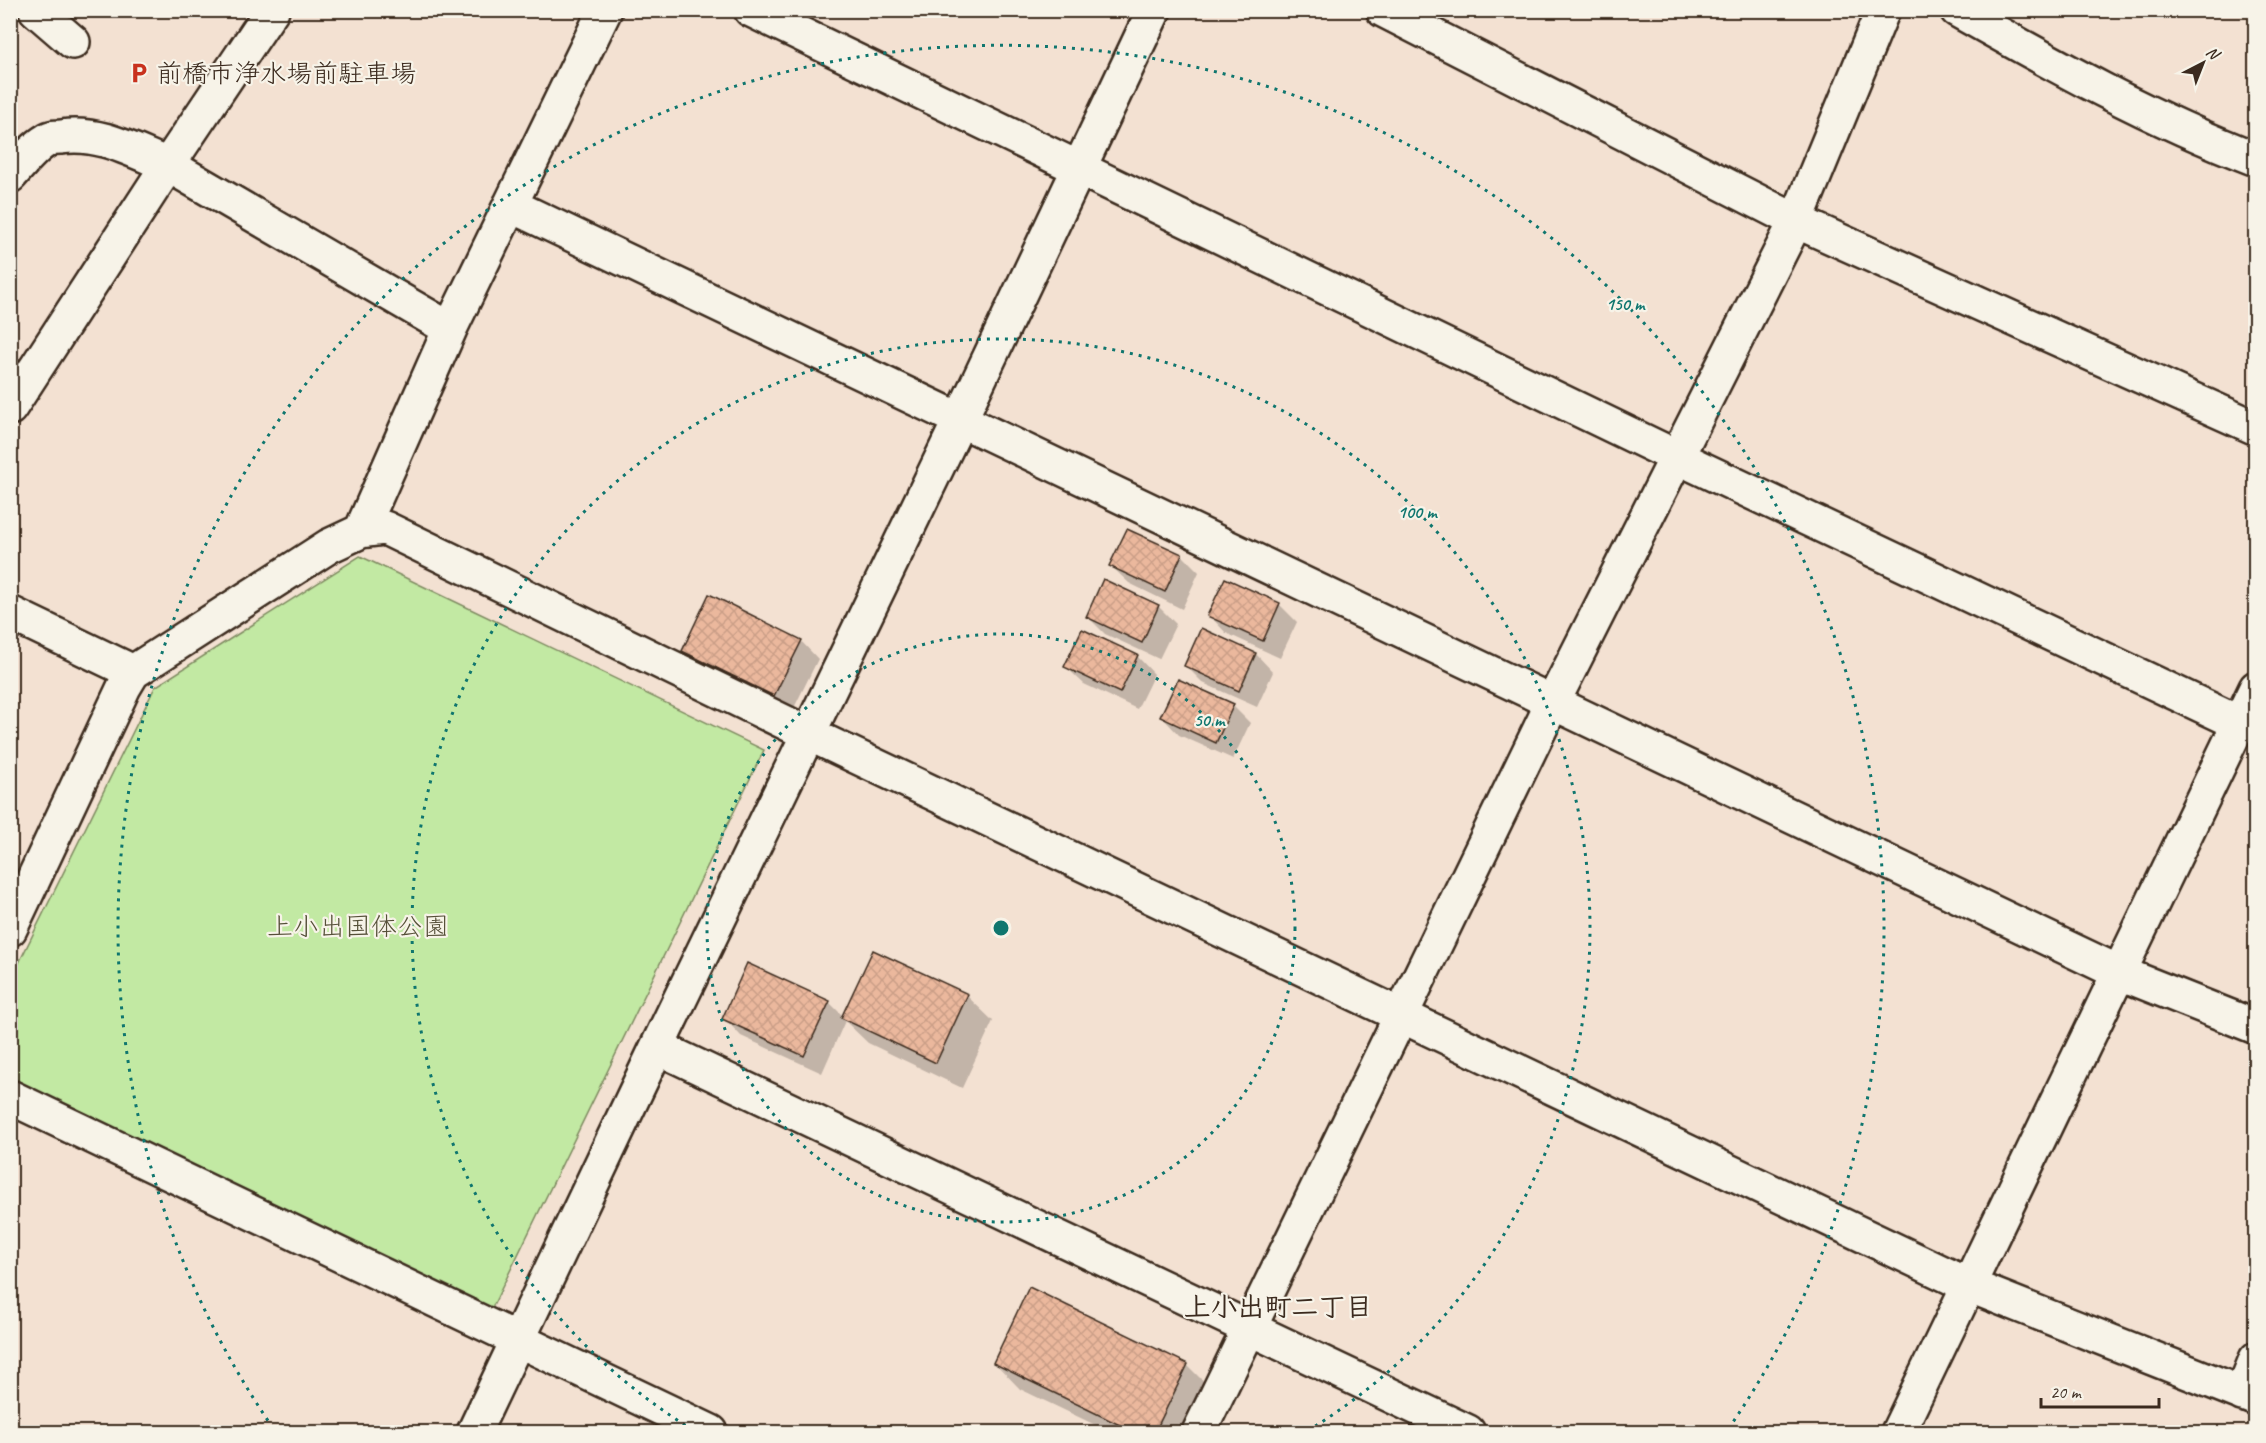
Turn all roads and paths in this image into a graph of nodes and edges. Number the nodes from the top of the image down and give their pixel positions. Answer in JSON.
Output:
{"nodes":[{"id":1,"x":36,"y":10,"type":"edge"},
{"id":2,"x":272,"y":10,"type":"edge"},
{"id":3,"x":605,"y":10,"type":"edge"},
{"id":4,"x":751,"y":10,"type":"edge"},
{"id":5,"x":1154,"y":10,"type":"edge"},
{"id":6,"x":1383,"y":10,"type":"edge"},
{"id":7,"x":1883,"y":10,"type":"edge"},
{"id":8,"x":1957,"y":10,"type":"edge"},
{"id":9,"x":73,"y":42,"type":"dead end"},
{"id":10,"x":2256,"y":159,"type":"edge"},
{"id":11,"x":168,"y":165,"type":"junction"},
{"id":12,"x":1079,"y":169,"type":"junction"},
{"id":13,"x":10,"y":176,"type":"edge"},
{"id":14,"x":510,"y":205,"type":"junction"},
{"id":15,"x":1796,"y":221,"type":"junction"},
{"id":16,"x":450,"y":329,"type":"junction"},
{"id":17,"x":10,"y":408,"type":"edge"},
{"id":18,"x":960,"y":420,"type":"junction"},
{"id":19,"x":2256,"y":428,"type":"edge"},
{"id":20,"x":1677,"y":457,"type":"junction"},
{"id":21,"x":361,"y":531,"type":"junction"},
{"id":22,"x":10,"y":613,"type":"edge"},
{"id":23,"x":133,"y":672,"type":"junction"},
{"id":24,"x":2256,"y":688,"type":"edge"},
{"id":25,"x":1553,"y":702,"type":"junction"},
{"id":26,"x":2239,"y":723,"type":"junction"},
{"id":27,"x":809,"y":734,"type":"junction"},
{"id":28,"x":10,"y":929,"type":"edge"},
{"id":29,"x":2120,"y":972,"type":"junction"},
{"id":30,"x":1401,"y":1016,"type":"junction"},
{"id":31,"x":2256,"y":1026,"type":"edge"},
{"id":32,"x":657,"y":1047,"type":"junction"},
{"id":33,"x":10,"y":1097,"type":"edge"},
{"id":34,"x":1968,"y":1285,"type":"junction"},
{"id":35,"x":1250,"y":1328,"type":"junction"},
{"id":36,"x":519,"y":1340,"type":"junction"},
{"id":37,"x":2256,"y":1359,"type":"edge"},
{"id":38,"x":2249,"y":1396,"type":"edge"},
{"id":39,"x":474,"y":1432,"type":"edge"},
{"id":40,"x":711,"y":1432,"type":"edge"},
{"id":41,"x":1199,"y":1432,"type":"edge"},
{"id":42,"x":1468,"y":1432,"type":"edge"},
{"id":43,"x":1898,"y":1432,"type":"edge"}],
"edges":[{"from":1,"to":9,"type":"street"},
{"from":2,"to":11,"type":"street"},
{"from":3,"to":14,"type":"street"},
{"from":4,"to":12,"type":"street"},
{"from":5,"to":12,"type":"street"},
{"from":6,"to":15,"type":"street"},
{"from":7,"to":15,"type":"street"},
{"from":8,"to":10,"type":"street"},
{"from":11,"to":13,"type":"street"},
{"from":11,"to":16,"type":"street"},
{"from":11,"to":17,"type":"street"},
{"from":12,"to":18,"type":"street"},
{"from":12,"to":20,"type":"street"},
{"from":14,"to":16,"type":"street"},
{"from":14,"to":18,"type":"street"},
{"from":15,"to":19,"type":"street"},
{"from":15,"to":20,"type":"street"},
{"from":16,"to":21,"type":"street"},
{"from":18,"to":25,"type":"street"},
{"from":18,"to":27,"type":"street"},
{"from":20,"to":25,"type":"street"},
{"from":20,"to":26,"type":"street"},
{"from":21,"to":23,"type":"street"},
{"from":21,"to":27,"type":"street"},
{"from":22,"to":23,"type":"street"},
{"from":23,"to":28,"type":"street"},
{"from":24,"to":26,"type":"street"},
{"from":25,"to":29,"type":"street"},
{"from":25,"to":30,"type":"street"},
{"from":26,"to":29,"type":"street"},
{"from":27,"to":30,"type":"street"},
{"from":27,"to":32,"type":"street"},
{"from":29,"to":31,"type":"street"},
{"from":29,"to":34,"type":"street"},
{"from":30,"to":34,"type":"street"},
{"from":30,"to":35,"type":"street"},
{"from":32,"to":35,"type":"street"},
{"from":32,"to":36,"type":"street"},
{"from":33,"to":36,"type":"street"},
{"from":34,"to":38,"type":"street"},
{"from":34,"to":43,"type":"street"},
{"from":35,"to":41,"type":"street"},
{"from":35,"to":42,"type":"street"},
{"from":36,"to":39,"type":"street"},
{"from":36,"to":40,"type":"street"},
{"from":37,"to":38,"type":"street"}]}
